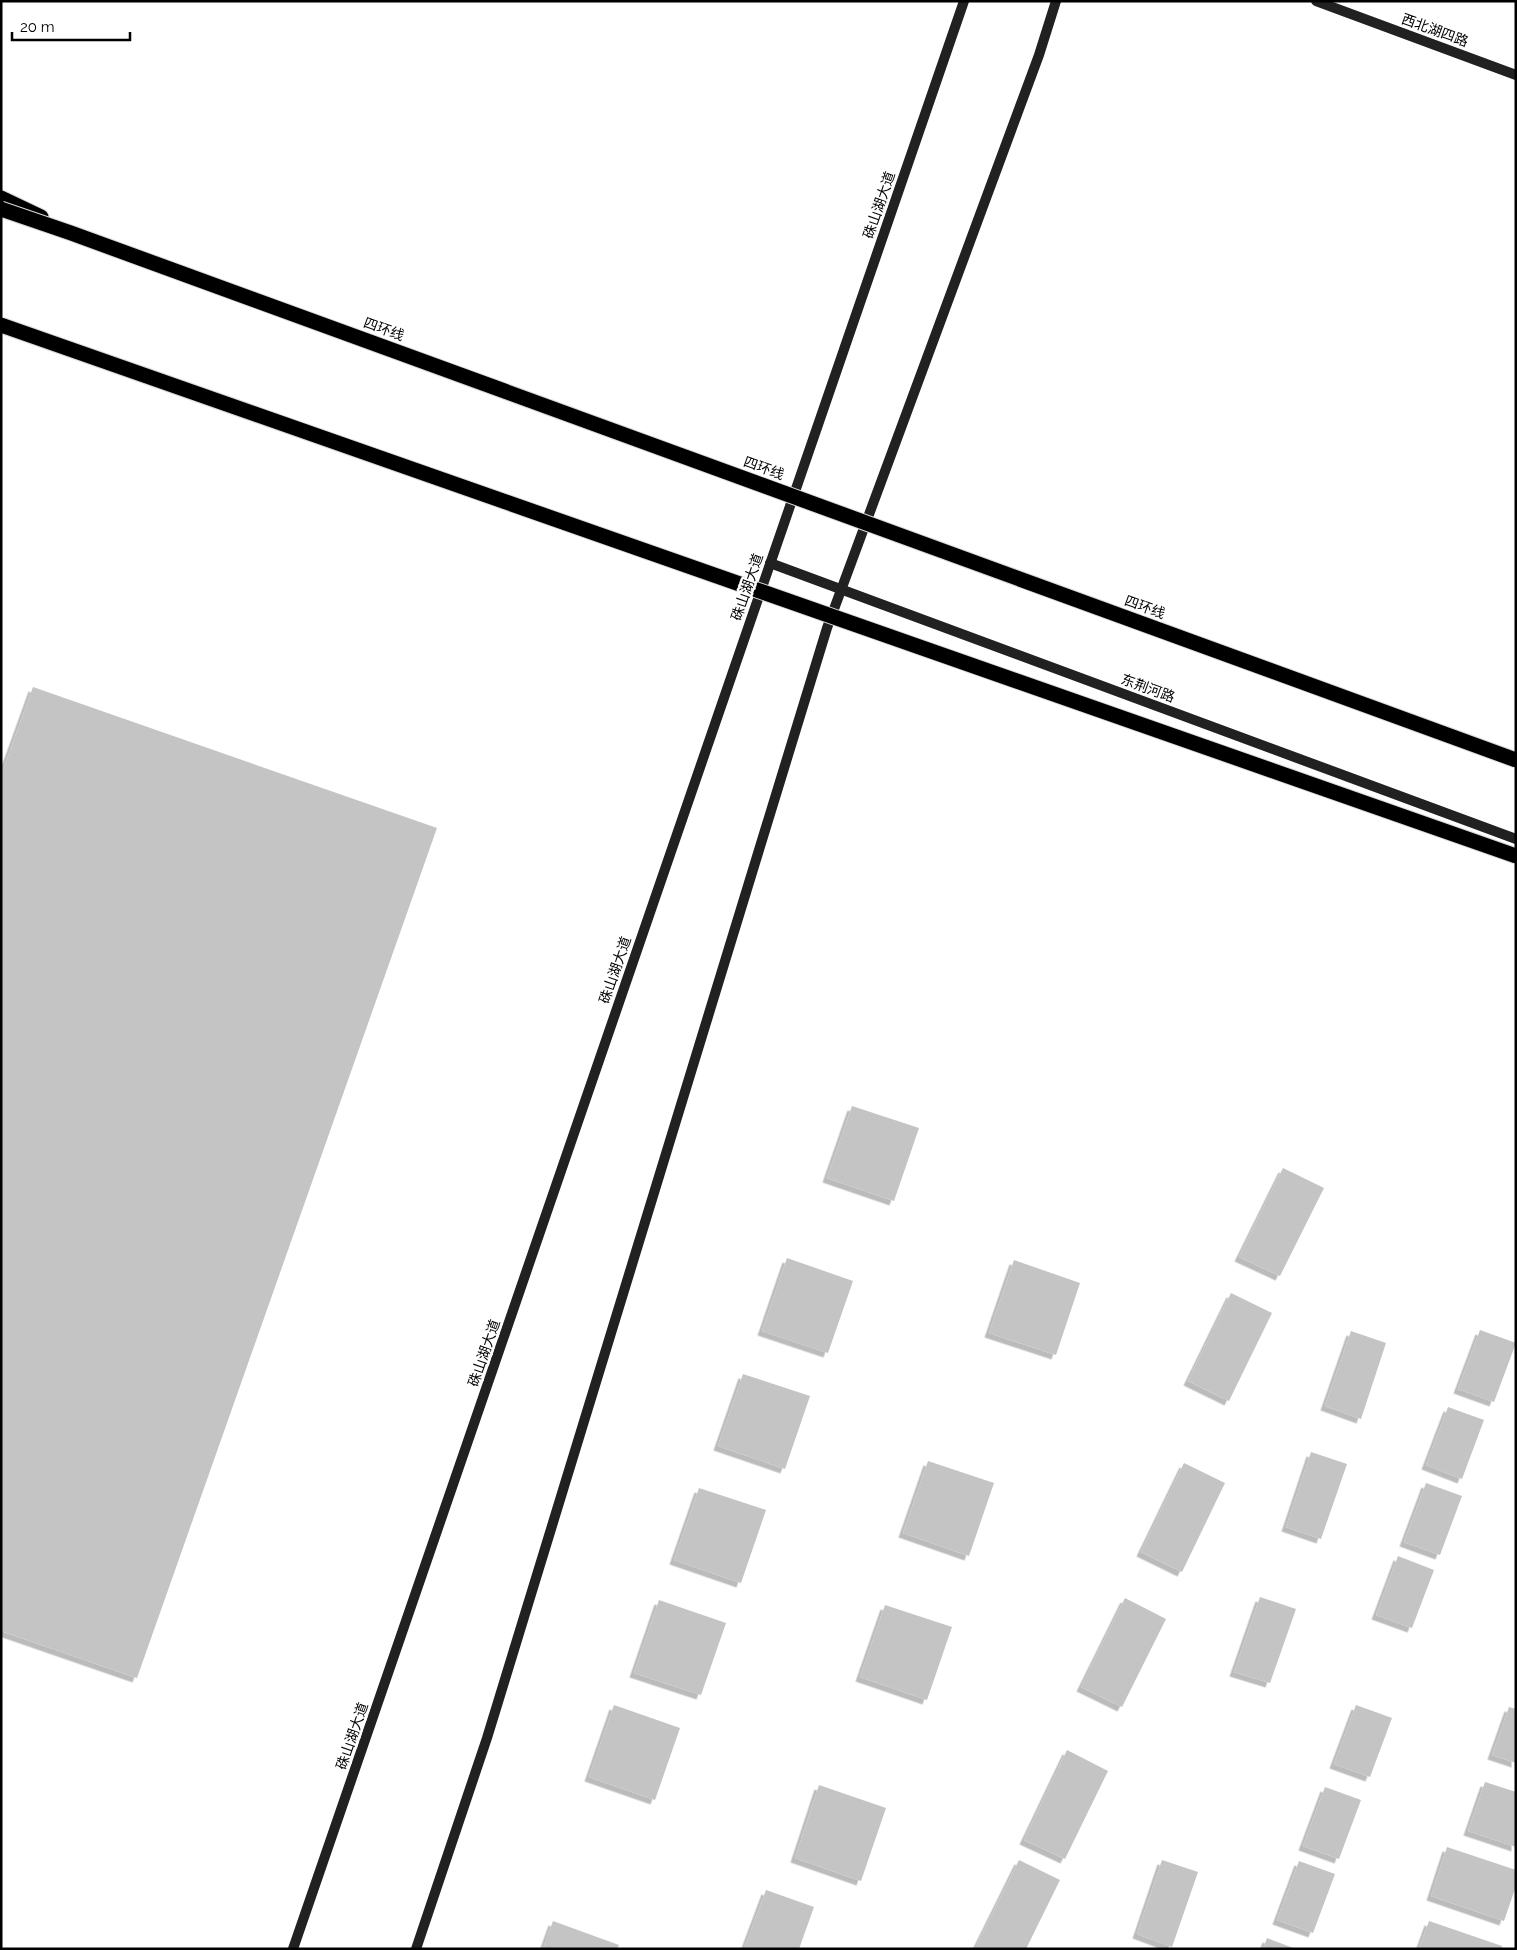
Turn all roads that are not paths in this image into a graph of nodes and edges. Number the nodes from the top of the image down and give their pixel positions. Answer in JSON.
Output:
{"nodes":[{"id":1,"x":964,"y":1,"type":"edge"},
{"id":2,"x":1056,"y":1,"type":"edge"},
{"id":3,"x":1316,"y":1,"type":"edge"},
{"id":4,"x":1516,"y":75,"type":"edge"},
{"id":5,"x":1,"y":198,"type":"edge"},
{"id":6,"x":1,"y":209,"type":"edge"},
{"id":7,"x":71,"y":233,"type":"junction"},
{"id":8,"x":1,"y":325,"type":"edge"},
{"id":9,"x":770,"y":563,"type":"junction"},
{"id":10,"x":841,"y":589,"type":"junction"},
{"id":11,"x":1516,"y":760,"type":"edge"},
{"id":12,"x":1516,"y":839,"type":"edge"},
{"id":13,"x":1516,"y":856,"type":"edge"},
{"id":14,"x":293,"y":1949,"type":"edge"},
{"id":15,"x":416,"y":1949,"type":"edge"}],
"edges":[{"from":1,"to":9,"type":"main road","name":"硃山湖大道"},
{"from":2,"to":10,"type":"main road"},
{"from":3,"to":4,"type":"main road","name":"西北湖四路"},
{"from":5,"to":7,"type":"highway","bridge":true},
{"from":6,"to":7,"type":"highway","name":"四环线","bridge":true},
{"from":7,"to":11,"type":"highway","name":"四环线","bridge":true},
{"from":8,"to":13,"type":"highway","bridge":true},
{"from":9,"to":10,"type":"main road","name":"东荆河路"},
{"from":9,"to":14,"type":"main road","name":"硃山湖大道"},
{"from":10,"to":12,"type":"main road","name":"东荆河路"},
{"from":10,"to":15,"type":"main road"}]}
